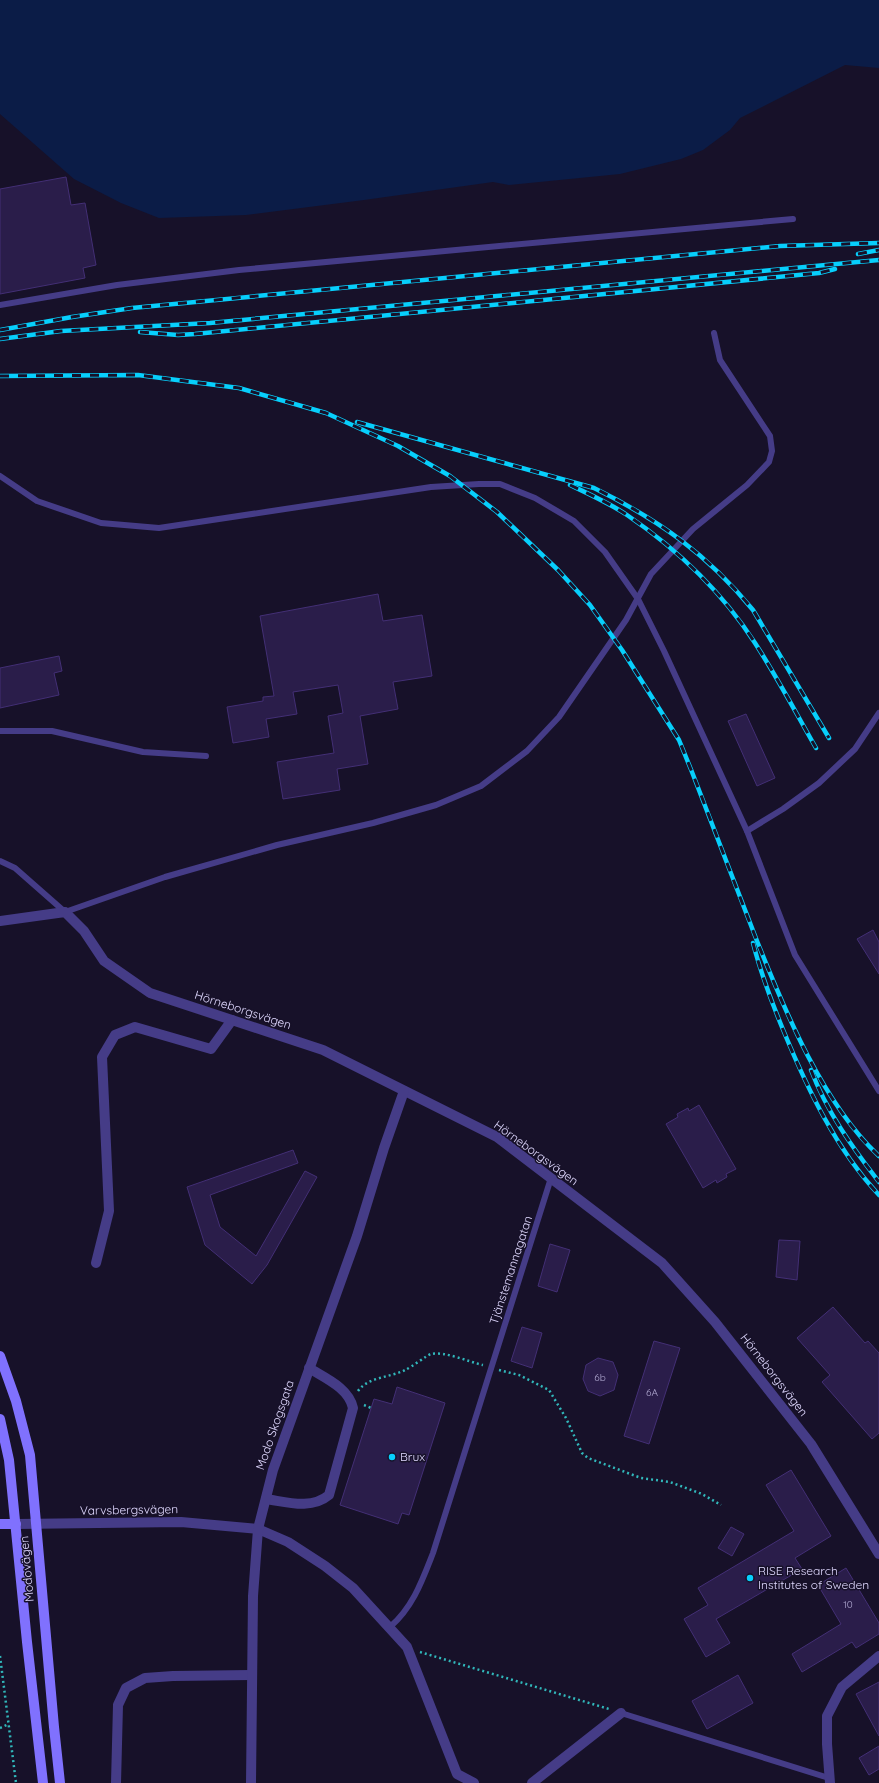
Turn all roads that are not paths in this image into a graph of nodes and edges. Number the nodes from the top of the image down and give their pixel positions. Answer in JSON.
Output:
{"nodes":[{"id":1,"x":793,"y":219,"type":"dead end"},
{"id":2,"x":0,"y":306,"type":"edge"},
{"id":3,"x":714,"y":333,"type":"dead end"},
{"id":4,"x":0,"y":476,"type":"edge"},
{"id":5,"x":638,"y":599,"type":"junction"},
{"id":6,"x":879,"y":713,"type":"edge"},
{"id":7,"x":0,"y":731,"type":"edge"},
{"id":8,"x":206,"y":756,"type":"dead end"},
{"id":9,"x":747,"y":831,"type":"junction"},
{"id":10,"x":0,"y":861,"type":"edge"},
{"id":11,"x":65,"y":912,"type":"junction"},
{"id":12,"x":0,"y":921,"type":"edge"},
{"id":13,"x":232,"y":1020,"type":"junction"},
{"id":14,"x":404,"y":1090,"type":"junction"},
{"id":15,"x":879,"y":1091,"type":"edge"},
{"id":16,"x":551,"y":1178,"type":"junction"},
{"id":17,"x":96,"y":1263,"type":"dead end"},
{"id":18,"x":0,"y":1356,"type":"edge"},
{"id":19,"x":309,"y":1368,"type":"junction"},
{"id":20,"x":0,"y":1419,"type":"edge"},
{"id":21,"x":266,"y":1499,"type":"junction"},
{"id":22,"x":0,"y":1524,"type":"edge"},
{"id":23,"x":16,"y":1524,"type":"junction"},
{"id":24,"x":36,"y":1525,"type":"junction"},
{"id":25,"x":258,"y":1529,"type":"junction"},
{"id":26,"x":879,"y":1554,"type":"edge"},
{"id":27,"x":390,"y":1627,"type":"junction"},
{"id":28,"x":879,"y":1656,"type":"edge"},
{"id":29,"x":251,"y":1675,"type":"junction"},
{"id":30,"x":620,"y":1713,"type":"joint"},
{"id":31,"x":829,"y":1780,"type":"edge"},
{"id":32,"x":43,"y":1783,"type":"edge"},
{"id":33,"x":60,"y":1783,"type":"edge"},
{"id":34,"x":116,"y":1783,"type":"edge"},
{"id":35,"x":250,"y":1783,"type":"edge"},
{"id":36,"x":474,"y":1783,"type":"edge"},
{"id":37,"x":532,"y":1783,"type":"edge"}],
"edges":[{"from":1,"to":2,"type":"lane"},
{"from":3,"to":5,"type":"lane"},
{"from":4,"to":5,"type":"lane"},
{"from":5,"to":9,"type":"lane"},
{"from":5,"to":11,"type":"lane"},
{"from":6,"to":9,"type":"lane"},
{"from":7,"to":8,"type":"lane"},
{"from":9,"to":15,"type":"lane"},
{"from":10,"to":11,"type":"lane"},
{"from":11,"to":12,"type":"street"},
{"from":11,"to":13,"type":"street","name":"Hörneborgsvägen"},
{"from":13,"to":14,"type":"street","name":"Hörneborgsvägen"},
{"from":13,"to":17,"type":"street"},
{"from":14,"to":16,"type":"street","name":"Hörneborgsvägen"},
{"from":14,"to":19,"type":"street","name":"Modo Skogsgata"},
{"from":16,"to":26,"type":"street","name":"Hörneborgsvägen"},
{"from":16,"to":27,"type":"lane","name":"Tjänstemannagatan"},
{"from":18,"to":24,"type":"main road","name":"Modovägen"},
{"from":19,"to":21,"type":"street","name":"Modo Skogsgata"},
{"from":19,"to":21,"type":"street"},
{"from":20,"to":23,"type":"main road","name":"Modovägen"},
{"from":21,"to":25,"type":"street","name":"Modo Skogsgata"},
{"from":22,"to":23,"type":"main road","name":"Varvsbergsvägen"},
{"from":23,"to":24,"type":"street","name":"Varvsbergsvägen"},
{"from":23,"to":32,"type":"main road","name":"Modovägen"},
{"from":24,"to":25,"type":"street","name":"Varvsbergsvägen"},
{"from":24,"to":33,"type":"main road","name":"Modovägen"},
{"from":25,"to":27,"type":"street","name":"Varvsbergsvägen"},
{"from":25,"to":29,"type":"street","name":"Modo Skogsgata"},
{"from":27,"to":36,"type":"street","name":"Varvsbergsvägen"},
{"from":28,"to":31,"type":"street"},
{"from":29,"to":34,"type":"street"},
{"from":29,"to":35,"type":"street","name":"Modo Skogsgata"},
{"from":30,"to":31,"type":"lane"},
{"from":30,"to":37,"type":"street"}]}
